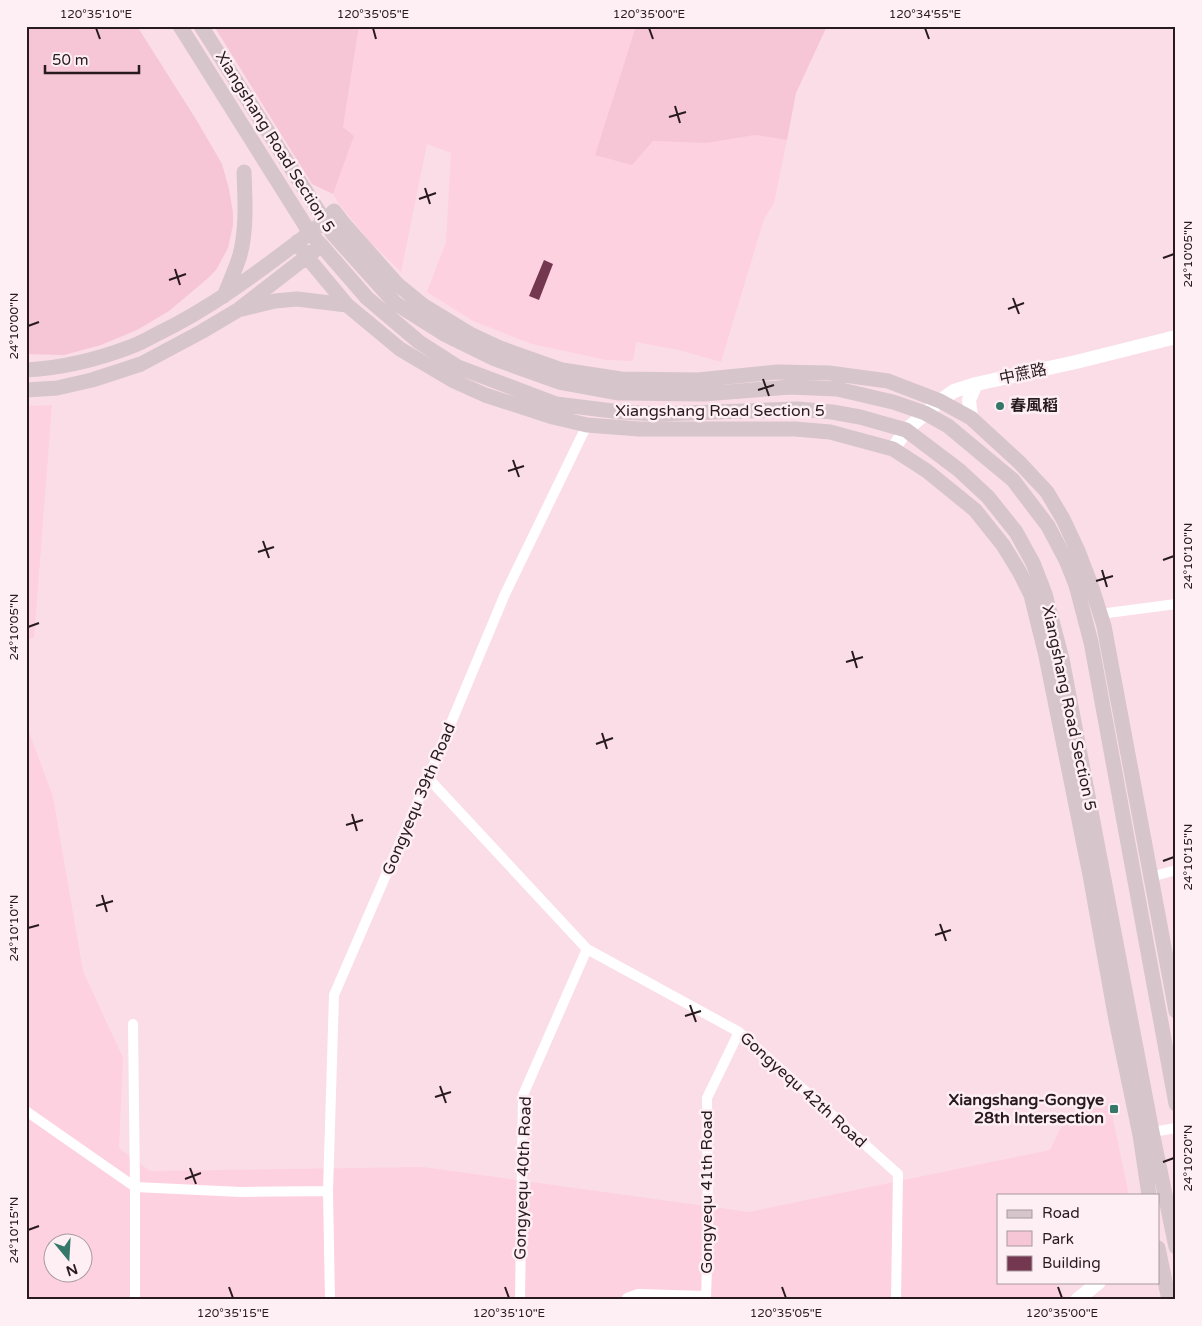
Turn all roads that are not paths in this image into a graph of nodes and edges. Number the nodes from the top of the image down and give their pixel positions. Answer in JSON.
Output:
{"nodes":[{"id":1,"x":180,"y":26,"type":"edge"},
{"id":2,"x":201,"y":26,"type":"edge"},
{"id":3,"x":244,"y":172,"type":"dead end"},
{"id":4,"x":334,"y":223,"type":"junction"},
{"id":5,"x":304,"y":238,"type":"junction"},
{"id":6,"x":321,"y":245,"type":"junction"},
{"id":7,"x":306,"y":257,"type":"junction"},
{"id":8,"x":224,"y":296,"type":"junction"},
{"id":9,"x":347,"y":305,"type":"junction"},
{"id":10,"x":238,"y":310,"type":"junction"},
{"id":11,"x":1176,"y":337,"type":"edge"},
{"id":12,"x":26,"y":370,"type":"edge"},
{"id":13,"x":976,"y":384,"type":"junction"},
{"id":14,"x":26,"y":390,"type":"edge"},
{"id":15,"x":940,"y":400,"type":"junction"},
{"id":16,"x":925,"y":413,"type":"junction"},
{"id":17,"x":971,"y":418,"type":"junction"},
{"id":18,"x":587,"y":425,"type":"junction"},
{"id":19,"x":906,"y":430,"type":"junction"},
{"id":20,"x":893,"y":449,"type":"junction"},
{"id":21,"x":1176,"y":604,"type":"edge"},
{"id":22,"x":1100,"y":614,"type":"junction"},
{"id":23,"x":428,"y":778,"type":"junction"},
{"id":24,"x":1176,"y":870,"type":"edge"},
{"id":25,"x":1150,"y":877,"type":"junction"},
{"id":26,"x":587,"y":949,"type":"junction"},
{"id":27,"x":1176,"y":1011,"type":"edge"},
{"id":28,"x":133,"y":1024,"type":"dead end"},
{"id":29,"x":739,"y":1032,"type":"junction"},
{"id":30,"x":1176,"y":1104,"type":"edge"},
{"id":31,"x":26,"y":1112,"type":"edge"},
{"id":32,"x":1176,"y":1128,"type":"edge"},
{"id":33,"x":1146,"y":1134,"type":"junction"},
{"id":34,"x":135,"y":1187,"type":"junction"},
{"id":35,"x":328,"y":1191,"type":"junction"},
{"id":36,"x":1149,"y":1194,"type":"edge"},
{"id":37,"x":1175,"y":1242,"type":"edge"},
{"id":38,"x":1160,"y":1243,"type":"edge"},
{"id":39,"x":1160,"y":1257,"type":"edge"},
{"id":40,"x":1097,"y":1284,"type":"edge"},
{"id":41,"x":706,"y":1298,"type":"edge"},
{"id":42,"x":135,"y":1300,"type":"edge"},
{"id":43,"x":330,"y":1300,"type":"edge"},
{"id":44,"x":520,"y":1300,"type":"edge"},
{"id":45,"x":626,"y":1300,"type":"edge"},
{"id":46,"x":896,"y":1300,"type":"edge"},
{"id":47,"x":1077,"y":1300,"type":"edge"},
{"id":48,"x":1169,"y":1300,"type":"edge"}],
"edges":[{"from":1,"to":5,"type":"main road","name":"Xiangshang Road Section 5"},
{"from":2,"to":4,"type":"main road","name":"Xiangshang Road Section 5"},
{"from":3,"to":8,"type":"main road"},
{"from":4,"to":5,"type":"main road"},
{"from":4,"to":6,"type":"main road"},
{"from":4,"to":15,"type":"main road","name":"Xiangshang Road Section 5"},
{"from":4,"to":16,"type":"main road","name":"Xiangshang Road Section 5"},
{"from":5,"to":6,"type":"main road","name":"Xiangshang Road Section 5"},
{"from":5,"to":7,"type":"main road","name":"Xiangshang Road Section 5"},
{"from":5,"to":8,"type":"main road"},
{"from":6,"to":7,"type":"main road"},
{"from":6,"to":19,"type":"main road","name":"Xiangshang Road Section 5"},
{"from":7,"to":9,"type":"main road","name":"Xiangshang Road Section 5"},
{"from":7,"to":10,"type":"main road"},
{"from":8,"to":12,"type":"main road"},
{"from":9,"to":10,"type":"main road"},
{"from":9,"to":18,"type":"main road","name":"Xiangshang Road Section 5"},
{"from":10,"to":14,"type":"main road"},
{"from":11,"to":13,"type":"street","name":"中蔗路"},
{"from":13,"to":15,"type":"street","name":"中蔗路"},
{"from":13,"to":17,"type":"street"},
{"from":15,"to":16,"type":"street","name":"中蔗路"},
{"from":15,"to":17,"type":"main road","name":"Xiangshang Road Section 5"},
{"from":16,"to":19,"type":"street","name":"中蔗路"},
{"from":16,"to":30,"type":"main road","name":"Xiangshang Road Section 5"},
{"from":17,"to":22,"type":"main road","name":"Xiangshang Road Section 5"},
{"from":18,"to":20,"type":"main road","name":"Xiangshang Road Section 5"},
{"from":18,"to":23,"type":"street","name":"Gongyequ 39th Road"},
{"from":19,"to":20,"type":"street","name":"中蔗路"},
{"from":19,"to":33,"type":"main road","name":"Xiangshang Road Section 5"},
{"from":20,"to":33,"type":"main road","name":"Xiangshang Road Section 5"},
{"from":21,"to":22,"type":"street"},
{"from":22,"to":25,"type":"main road","name":"Xiangshang Road Section 5"},
{"from":23,"to":26,"type":"street","name":"Gongyequ 42th Road"},
{"from":23,"to":35,"type":"street","name":"Gongyequ 39th Road"},
{"from":24,"to":25,"type":"street"},
{"from":25,"to":27,"type":"main road","name":"Xiangshang Road Section 5"},
{"from":26,"to":29,"type":"street","name":"Gongyequ 42th Road"},
{"from":26,"to":44,"type":"street","name":"Gongyequ 40th Road"},
{"from":28,"to":34,"type":"street"},
{"from":29,"to":41,"type":"street","name":"Gongyequ 41th Road"},
{"from":29,"to":46,"type":"street","name":"Gongyequ 42th Road"},
{"from":31,"to":34,"type":"street"},
{"from":32,"to":33,"type":"street"},
{"from":33,"to":36,"type":"main road","name":"Xiangshang Road Section 5"},
{"from":33,"to":37,"type":"main road","name":"Xiangshang Road Section 5"},
{"from":34,"to":35,"type":"street"},
{"from":34,"to":42,"type":"street"},
{"from":35,"to":43,"type":"street","name":"Gongyequ 39th Road"},
{"from":37,"to":38,"type":"street"},
{"from":39,"to":48,"type":"main road"},
{"from":40,"to":47,"type":"street"},
{"from":41,"to":45,"type":"street"}]}
